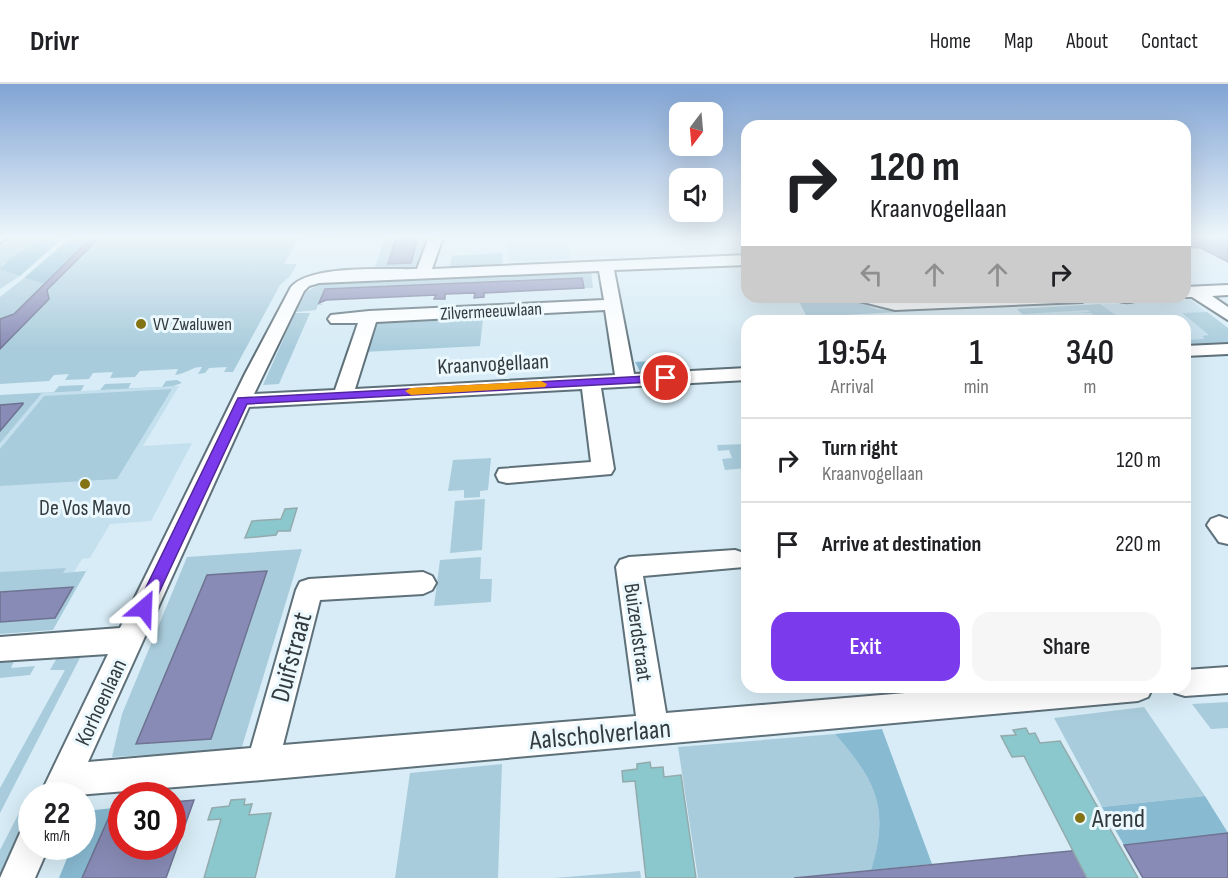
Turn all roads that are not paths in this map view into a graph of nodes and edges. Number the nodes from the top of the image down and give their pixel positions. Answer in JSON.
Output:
{"nodes":[{"id":1,"x":425,"y":274,"type":"edge"},
{"id":2,"x":607,"y":274,"type":"edge"},
{"id":3,"x":1228,"y":290,"type":"edge"},
{"id":4,"x":1191,"y":292,"type":"edge"},
{"id":5,"x":1191,"y":293,"type":"edge"},
{"id":6,"x":886,"y":303,"type":"edge"},
{"id":7,"x":942,"y":303,"type":"edge"},
{"id":8,"x":613,"y":305,"type":"junction"},
{"id":9,"x":1228,"y":315,"type":"edge"},
{"id":10,"x":369,"y":316,"type":"junction"},
{"id":11,"x":337,"y":319,"type":"dead end"},
{"id":12,"x":1228,"y":349,"type":"edge"},
{"id":13,"x":1191,"y":351,"type":"edge"},
{"id":14,"x":741,"y":374,"type":"edge"},
{"id":15,"x":626,"y":380,"type":"junction"},
{"id":16,"x":591,"y":382,"type":"junction"},
{"id":17,"x":344,"y":395,"type":"junction"},
{"id":18,"x":243,"y":401,"type":"junction"},
{"id":19,"x":507,"y":475,"type":"dead end"},
{"id":20,"x":735,"y":560,"type":"dead end"},
{"id":21,"x":423,"y":583,"type":"dead end"},
{"id":22,"x":129,"y":640,"type":"junction"},
{"id":23,"x":0,"y":649,"type":"edge"},
{"id":24,"x":1228,"y":680,"type":"edge"},
{"id":25,"x":1191,"y":683,"type":"edge"},
{"id":26,"x":1004,"y":693,"type":"edge"},
{"id":27,"x":654,"y":730,"type":"junction"},
{"id":28,"x":262,"y":764,"type":"junction"},
{"id":29,"x":61,"y":782,"type":"edge"},
{"id":30,"x":96,"y":783,"type":"edge"},
{"id":31,"x":25,"y":860,"type":"edge"},
{"id":32,"x":16,"y":878,"type":"edge"}],
"edges":[{"from":1,"to":18,"type":"street","name":"Korhoenlaan"},
{"from":2,"to":8,"type":"street"},
{"from":3,"to":4,"type":"street"},
{"from":5,"to":9,"type":"street"},
{"from":6,"to":7,"type":"street"},
{"from":8,"to":10,"type":"street","name":"Zilvermeeuwlaan"},
{"from":8,"to":15,"type":"street"},
{"from":10,"to":11,"type":"street","name":"Zilvermeeuwlaan"},
{"from":10,"to":17,"type":"street"},
{"from":12,"to":13,"type":"street"},
{"from":14,"to":15,"type":"street","name":"Kraanvogellaan"},
{"from":15,"to":16,"type":"street","name":"Kraanvogellaan"},
{"from":16,"to":17,"type":"street","name":"Kraanvogellaan"},
{"from":16,"to":19,"type":"street"},
{"from":17,"to":18,"type":"street","name":"Kraanvogellaan"},
{"from":18,"to":22,"type":"street","name":"Korhoenlaan"},
{"from":20,"to":27,"type":"street","name":"Buizerdstraat"},
{"from":21,"to":28,"type":"street","name":"Duifstraat"},
{"from":22,"to":23,"type":"street"},
{"from":22,"to":29,"type":"street","name":"Korhoenlaan"},
{"from":24,"to":25,"type":"street"},
{"from":26,"to":27,"type":"street","name":"Aalscholverlaan"},
{"from":27,"to":28,"type":"street","name":"Aalscholverlaan"},
{"from":28,"to":30,"type":"street","name":"Aalscholverlaan"},
{"from":31,"to":32,"type":"street"}]}
